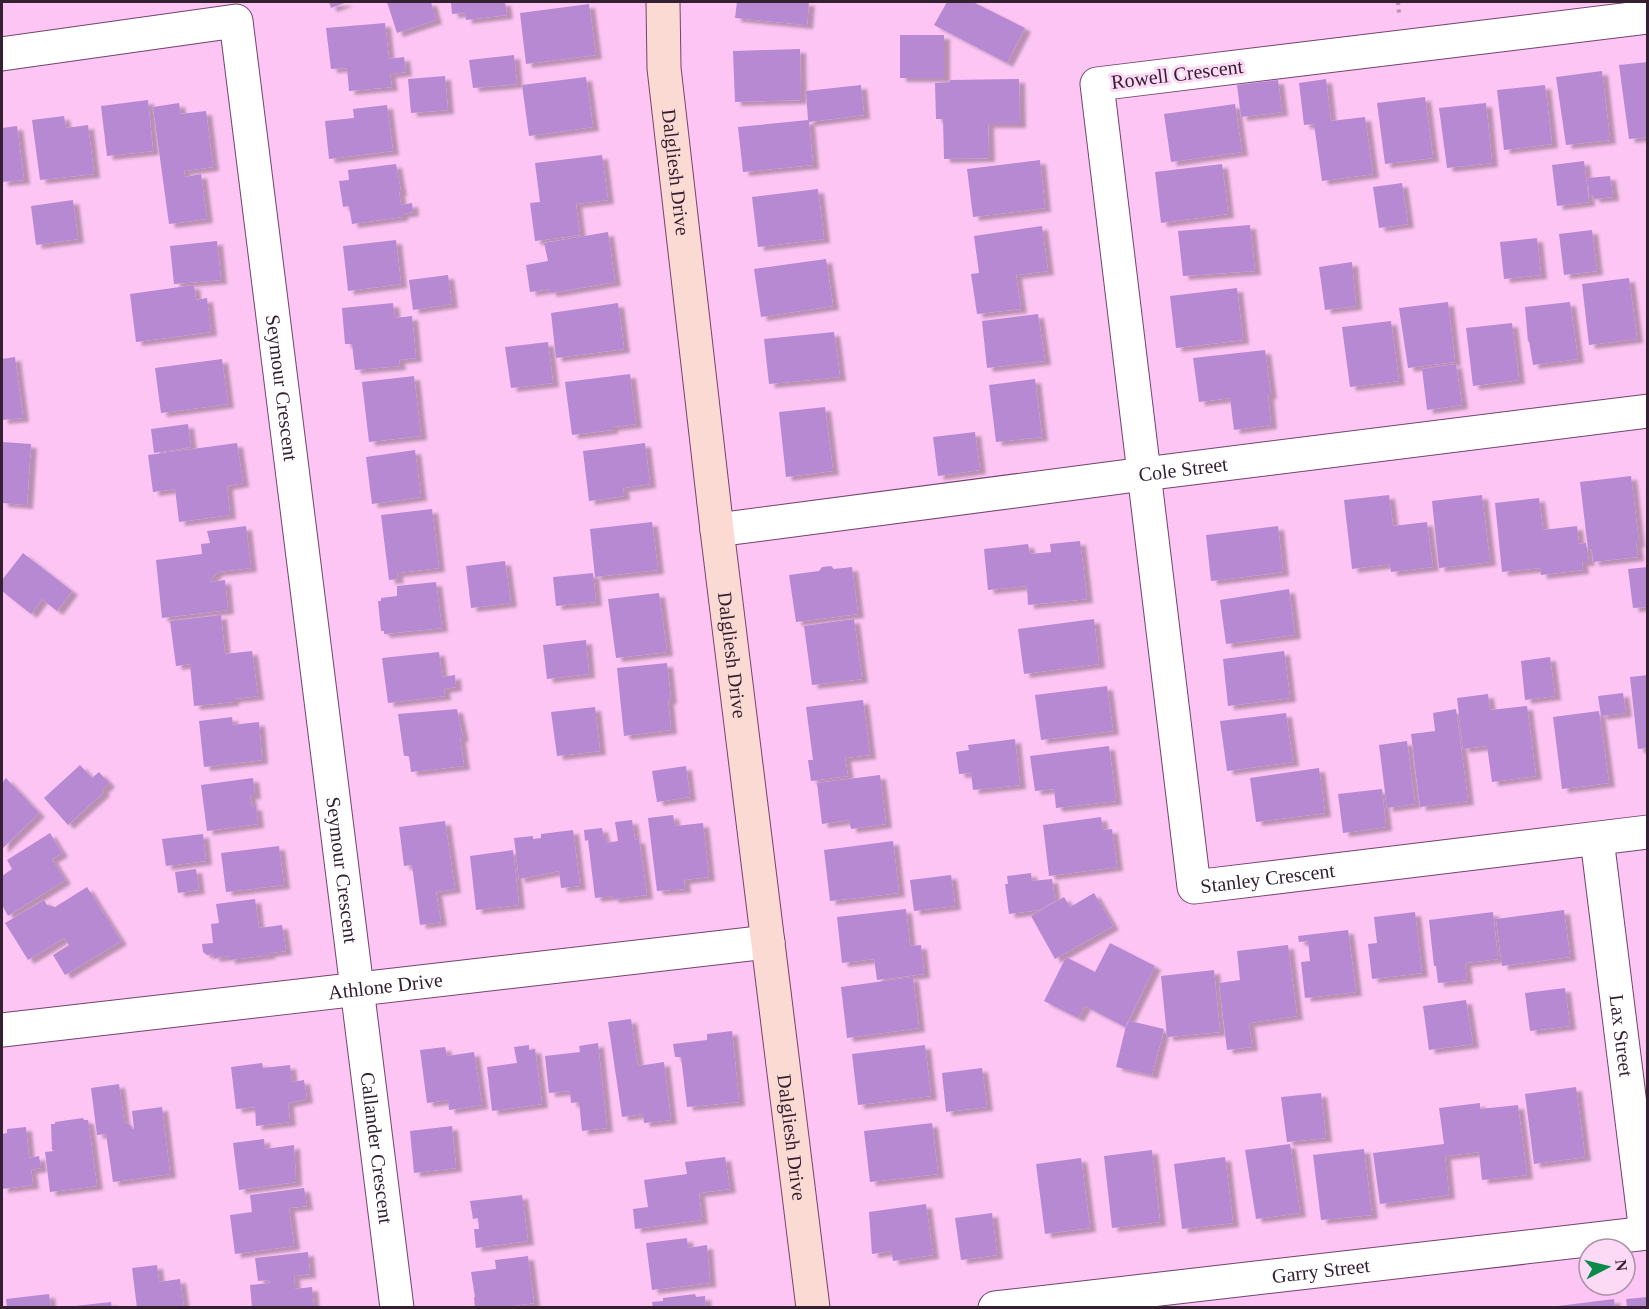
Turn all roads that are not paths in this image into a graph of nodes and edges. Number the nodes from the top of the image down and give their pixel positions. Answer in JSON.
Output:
{"nodes":[{"id":1,"x":663,"y":2,"type":"edge"},
{"id":2,"x":1647,"y":18,"type":"edge"},
{"id":3,"x":2,"y":54,"type":"edge"},
{"id":4,"x":1647,"y":411,"type":"edge"},
{"id":5,"x":1144,"y":474,"type":"junction"},
{"id":6,"x":717,"y":530,"type":"junction"},
{"id":7,"x":1647,"y":832,"type":"edge"},
{"id":8,"x":1597,"y":838,"type":"junction"},
{"id":9,"x":768,"y":942,"type":"junction"},
{"id":10,"x":357,"y":989,"type":"junction"},
{"id":11,"x":2,"y":1030,"type":"edge"},
{"id":12,"x":1647,"y":1233,"type":"edge"},
{"id":13,"x":397,"y":1308,"type":"edge"},
{"id":14,"x":813,"y":1308,"type":"edge"},
{"id":15,"x":995,"y":1308,"type":"edge"}],
"edges":[{"from":1,"to":6,"type":"street","name":"Dalgliesh Drive"},
{"from":2,"to":5,"type":"street","name":"Rowell Crescent"},
{"from":3,"to":10,"type":"street","name":"Seymour Crescent"},
{"from":4,"to":5,"type":"street","name":"Cole Street"},
{"from":5,"to":6,"type":"street","name":"Cole Street"},
{"from":5,"to":8,"type":"street","name":"Stanley Crescent"},
{"from":6,"to":9,"type":"street","name":"Dalgliesh Drive"},
{"from":7,"to":8,"type":"street","name":"Stanley Crescent"},
{"from":8,"to":12,"type":"street","name":"Lax Street"},
{"from":9,"to":10,"type":"street","name":"Athlone Drive"},
{"from":9,"to":14,"type":"street","name":"Dalgliesh Drive"},
{"from":10,"to":11,"type":"street","name":"Athlone Drive"},
{"from":10,"to":13,"type":"street","name":"Callander Crescent"},
{"from":12,"to":15,"type":"street","name":"Garry Street"}]}
